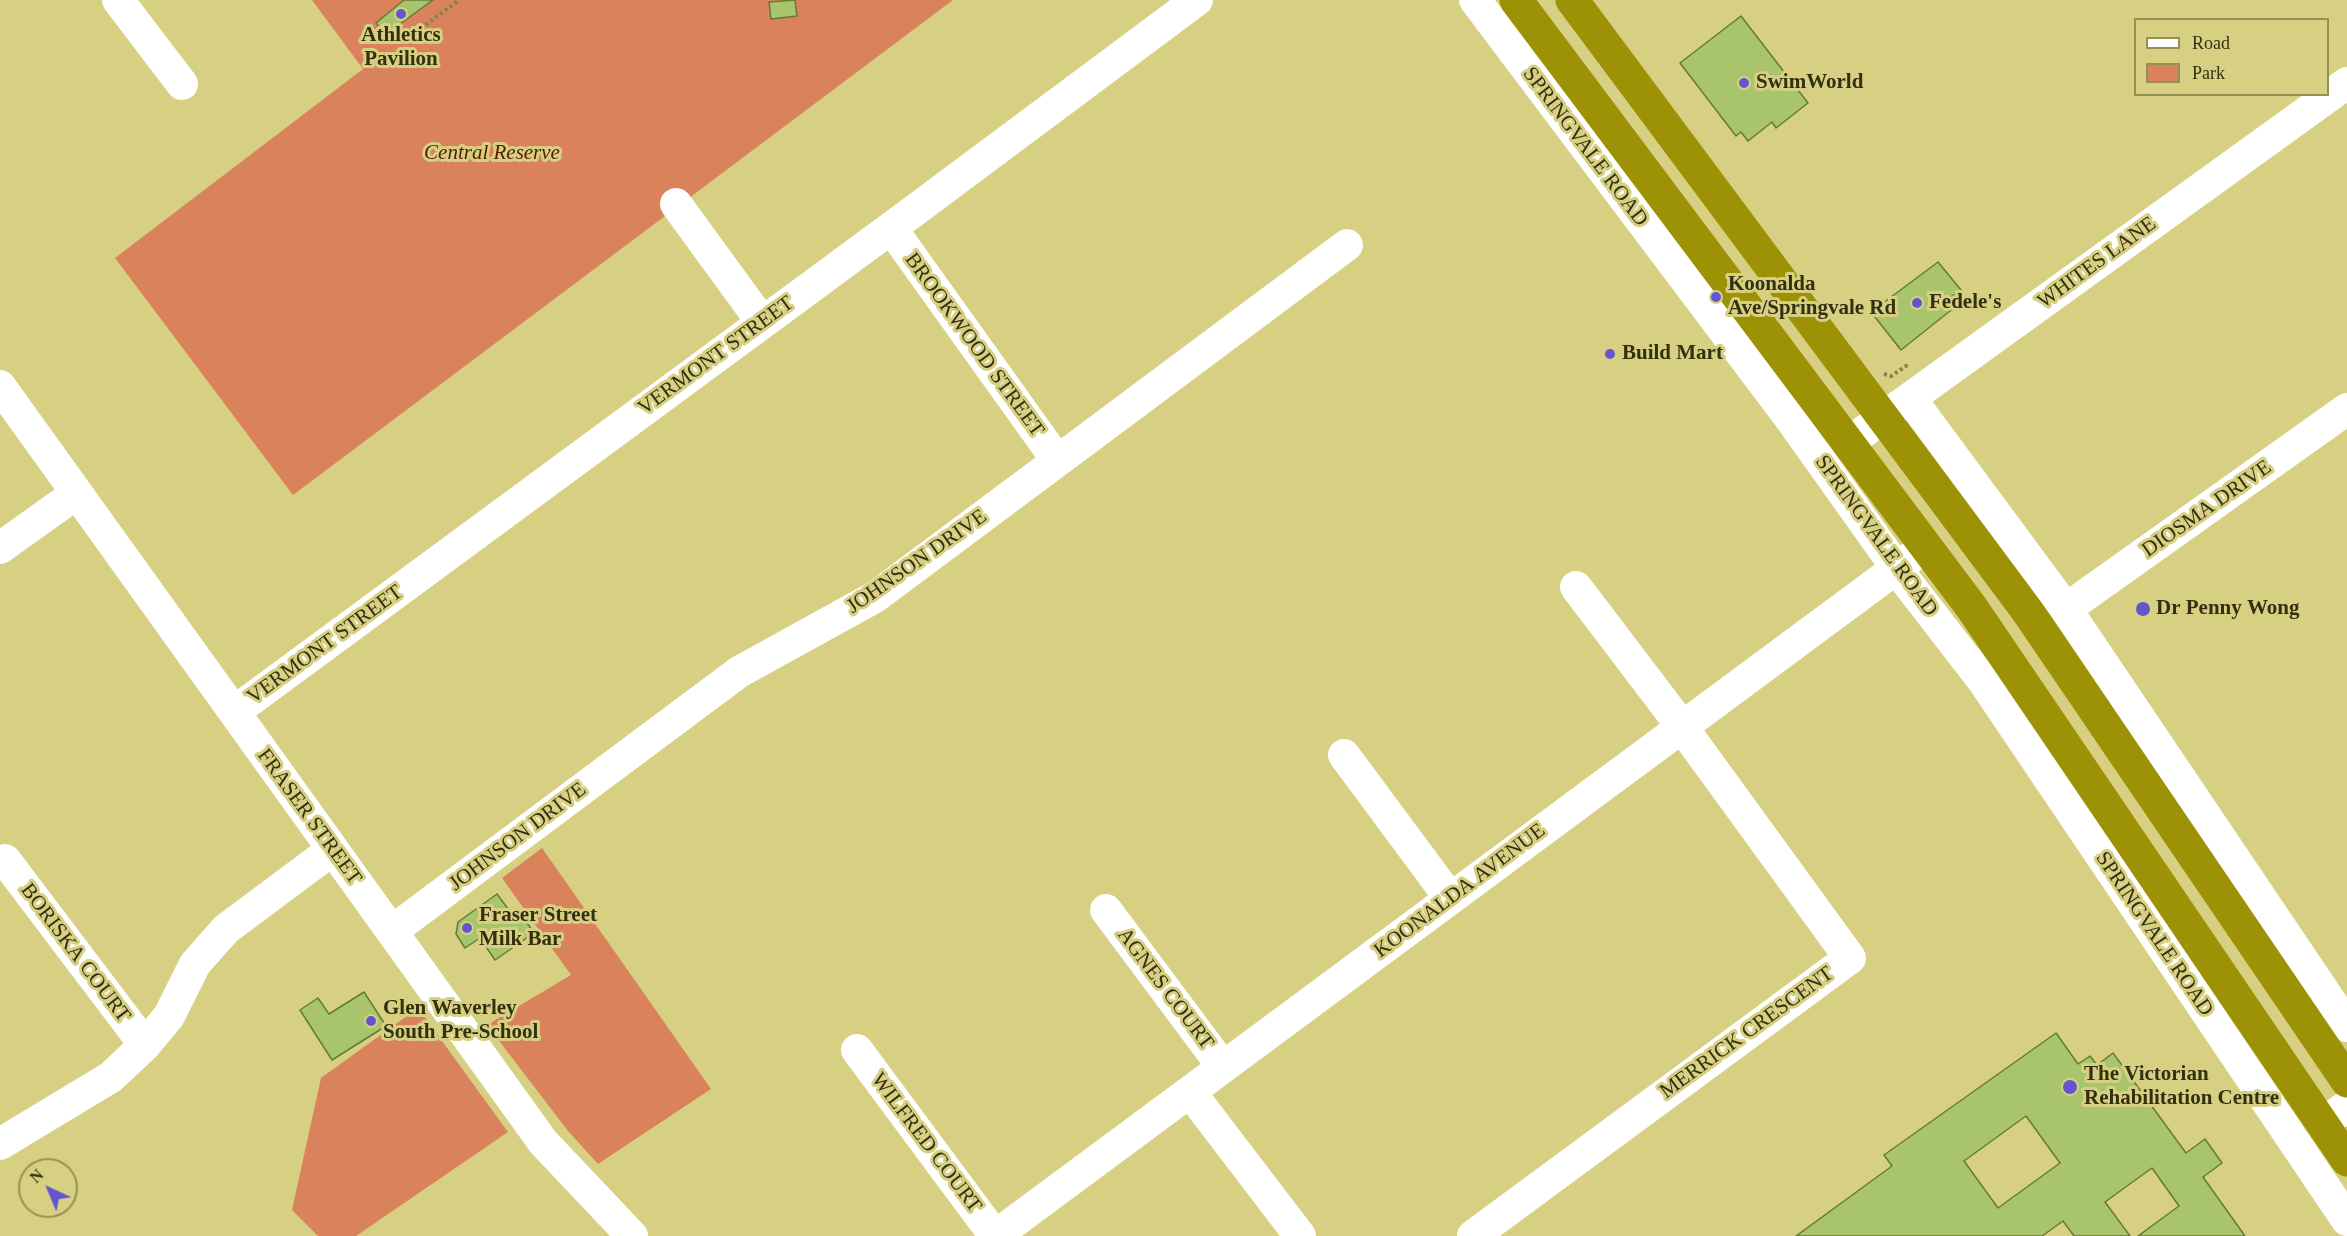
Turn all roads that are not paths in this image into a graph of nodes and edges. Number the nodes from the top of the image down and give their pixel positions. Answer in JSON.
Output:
{"nodes":[{"id":1,"x":118,"y":0,"type":"edge"},
{"id":2,"x":1197,"y":0,"type":"edge"},
{"id":3,"x":1475,"y":0,"type":"edge"},
{"id":4,"x":1516,"y":0,"type":"edge"},
{"id":5,"x":1572,"y":0,"type":"edge"},
{"id":6,"x":2347,"y":83,"type":"edge"},
{"id":7,"x":182,"y":84,"type":"dead end"},
{"id":8,"x":2329,"y":96,"type":"edge"},
{"id":9,"x":2329,"y":96,"type":"edge"},
{"id":10,"x":676,"y":204,"type":"dead end"},
{"id":11,"x":891,"y":228,"type":"junction"},
{"id":12,"x":1347,"y":245,"type":"dead end"},
{"id":13,"x":762,"y":322,"type":"junction"},
{"id":14,"x":0,"y":386,"type":"edge"},
{"id":15,"x":1910,"y":398,"type":"junction"},
{"id":16,"x":2347,"y":409,"type":"edge"},
{"id":17,"x":1883,"y":417,"type":"junction"},
{"id":18,"x":1848,"y":443,"type":"junction"},
{"id":19,"x":1057,"y":460,"type":"junction"},
{"id":20,"x":77,"y":493,"type":"junction"},
{"id":21,"x":1926,"y":547,"type":"junction"},
{"id":22,"x":0,"y":548,"type":"edge"},
{"id":23,"x":1897,"y":568,"type":"junction"},
{"id":24,"x":1576,"y":587,"type":"dead end"},
{"id":25,"x":2066,"y":609,"type":"junction"},
{"id":26,"x":234,"y":712,"type":"junction"},
{"id":27,"x":1682,"y":727,"type":"junction"},
{"id":28,"x":1344,"y":755,"type":"dead end"},
{"id":29,"x":332,"y":850,"type":"junction"},
{"id":30,"x":5,"y":860,"type":"dead end"},
{"id":31,"x":1450,"y":898,"type":"junction"},
{"id":32,"x":1106,"y":910,"type":"dead end"},
{"id":33,"x":392,"y":931,"type":"junction"},
{"id":34,"x":2347,"y":1026,"type":"edge"},
{"id":35,"x":145,"y":1045,"type":"junction"},
{"id":36,"x":857,"y":1050,"type":"dead end"},
{"id":37,"x":1223,"y":1067,"type":"junction"},
{"id":38,"x":2292,"y":1079,"type":"junction"},
{"id":39,"x":2347,"y":1081,"type":"edge"},
{"id":40,"x":2256,"y":1086,"type":"junction"},
{"id":41,"x":1190,"y":1092,"type":"junction"},
{"id":42,"x":2335,"y":1115,"type":"edge"},
{"id":43,"x":0,"y":1144,"type":"edge"},
{"id":44,"x":2347,"y":1160,"type":"edge"},
{"id":45,"x":2347,"y":1220,"type":"edge"},
{"id":46,"x":632,"y":1236,"type":"edge"},
{"id":47,"x":995,"y":1236,"type":"edge"},
{"id":48,"x":1300,"y":1236,"type":"edge"},
{"id":49,"x":1473,"y":1236,"type":"edge"}],
"edges":[{"from":1,"to":7,"type":"street"},
{"from":2,"to":11,"type":"street","name":"VERMONT STREET"},
{"from":3,"to":23,"type":"street","name":"SPRINGVALE ROAD"},
{"from":4,"to":18,"type":"highway","name":"SPRINGVALE ROAD"},
{"from":5,"to":17,"type":"highway"},
{"from":6,"to":9,"type":"street","name":"WHITES LANE"},
{"from":8,"to":15,"type":"street","name":"WHITES LANE"},
{"from":10,"to":13,"type":"street"},
{"from":11,"to":13,"type":"street","name":"VERMONT STREET"},
{"from":11,"to":19,"type":"street","name":"BROOKWOOD STREET"},
{"from":12,"to":19,"type":"street","name":"JOHNSON DRIVE"},
{"from":13,"to":26,"type":"street","name":"VERMONT STREET"},
{"from":14,"to":20,"type":"street","name":"FRASER STREET"},
{"from":15,"to":17,"type":"street","name":"WHITES LANE"},
{"from":15,"to":25,"type":"street"},
{"from":16,"to":25,"type":"street","name":"DIOSMA DRIVE"},
{"from":17,"to":18,"type":"street","name":"WHITES LANE"},
{"from":17,"to":39,"type":"highway"},
{"from":18,"to":21,"type":"highway","name":"SPRINGVALE ROAD"},
{"from":19,"to":33,"type":"street","name":"JOHNSON DRIVE"},
{"from":20,"to":22,"type":"street"},
{"from":20,"to":26,"type":"street","name":"FRASER STREET"},
{"from":21,"to":23,"type":"street","name":"KOONALDA AVENUE"},
{"from":21,"to":38,"type":"highway","name":"SPRINGVALE ROAD"},
{"from":23,"to":27,"type":"street","name":"KOONALDA AVENUE"},
{"from":23,"to":40,"type":"street","name":"SPRINGVALE ROAD"},
{"from":24,"to":27,"type":"street"},
{"from":25,"to":34,"type":"street"},
{"from":26,"to":29,"type":"street","name":"FRASER STREET"},
{"from":27,"to":31,"type":"street","name":"KOONALDA AVENUE"},
{"from":27,"to":49,"type":"street","name":"MERRICK CRESCENT"},
{"from":28,"to":31,"type":"street"},
{"from":29,"to":33,"type":"street","name":"FRASER STREET"},
{"from":29,"to":35,"type":"street"},
{"from":30,"to":35,"type":"street","name":"BORISKA COURT"},
{"from":31,"to":37,"type":"street","name":"KOONALDA AVENUE"},
{"from":32,"to":37,"type":"street","name":"AGNES COURT"},
{"from":33,"to":46,"type":"street","name":"FRASER STREET"},
{"from":35,"to":43,"type":"street"},
{"from":36,"to":47,"type":"street","name":"WILFRED COURT"},
{"from":37,"to":41,"type":"street","name":"KOONALDA AVENUE"},
{"from":38,"to":40,"type":"street"},
{"from":38,"to":42,"type":"highway","name":"SPRINGVALE ROAD"},
{"from":40,"to":45,"type":"street","name":"SPRINGVALE ROAD"},
{"from":41,"to":47,"type":"street","name":"KOONALDA AVENUE"},
{"from":41,"to":48,"type":"street"},
{"from":42,"to":44,"type":"highway","name":"SPRINGVALE ROAD"}]}
